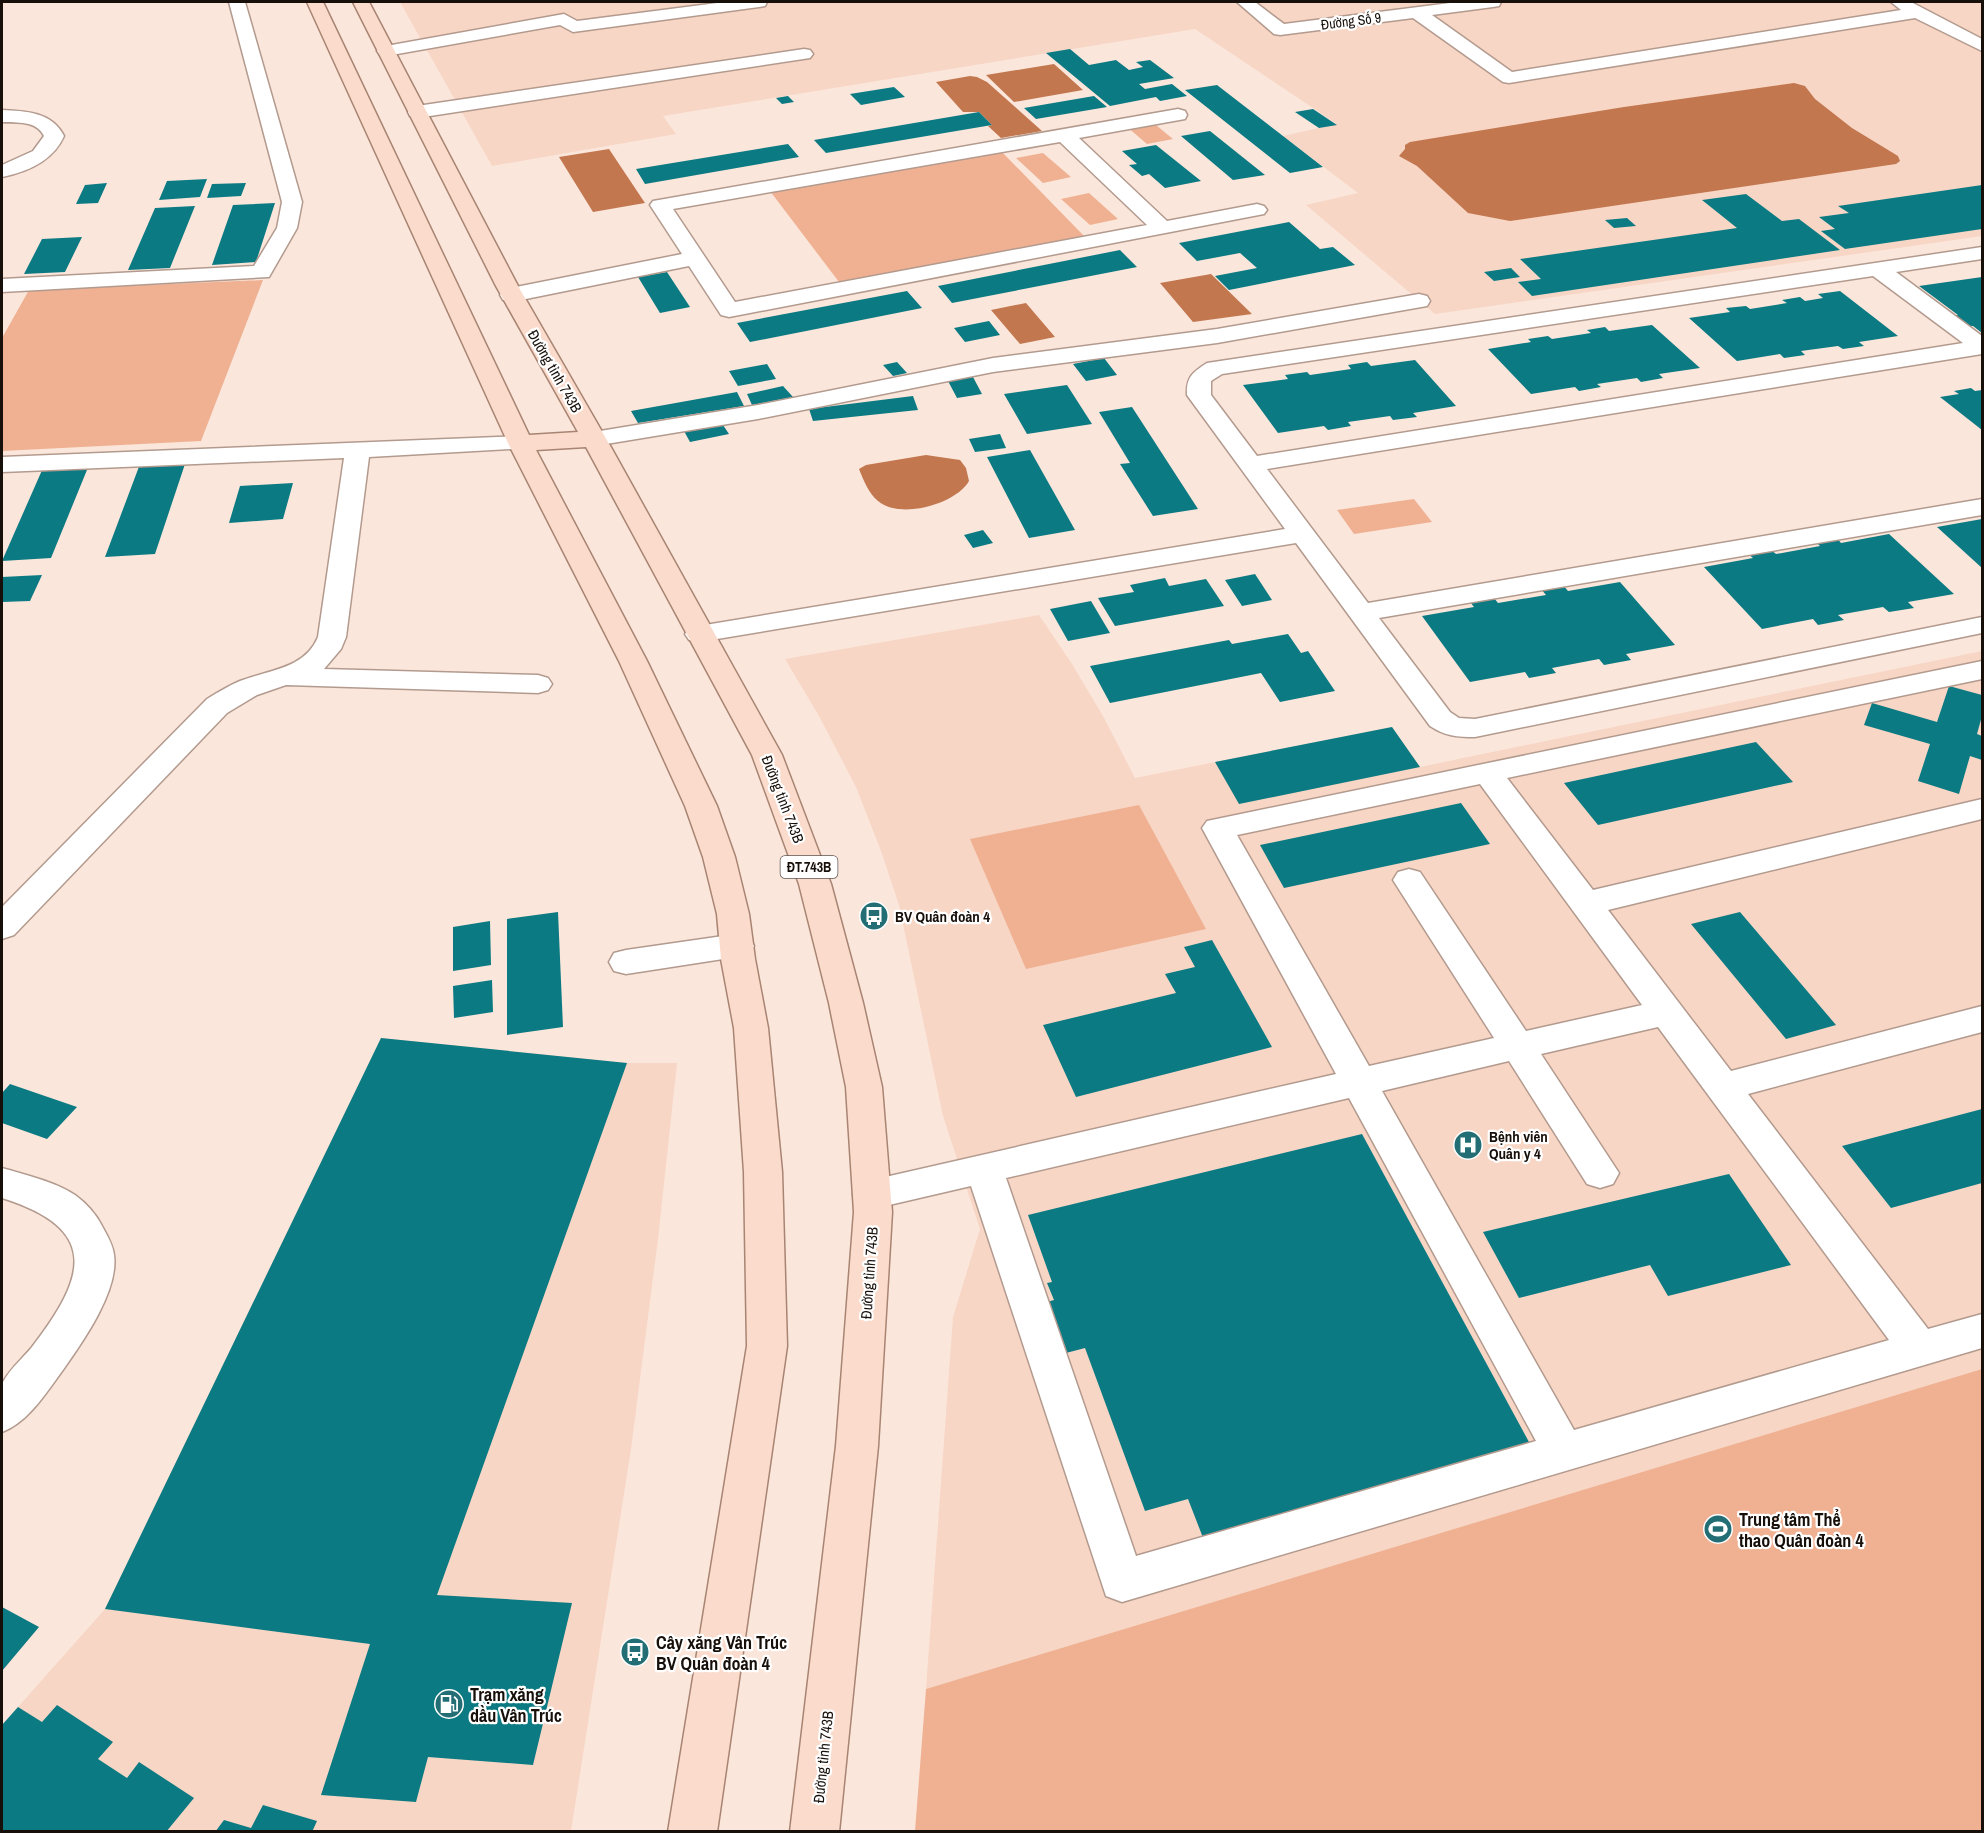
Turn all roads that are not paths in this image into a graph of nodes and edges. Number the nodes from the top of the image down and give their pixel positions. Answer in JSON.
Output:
{"nodes":[{"id":1,"x":237,"y":2,"type":"edge"},
{"id":2,"x":315,"y":2,"type":"edge"},
{"id":3,"x":361,"y":2,"type":"edge"},
{"id":4,"x":759,"y":2,"type":"edge"},
{"id":5,"x":1245,"y":2,"type":"edge"},
{"id":6,"x":1493,"y":2,"type":"edge"},
{"id":7,"x":1899,"y":2,"type":"edge"},
{"id":8,"x":1416,"y":12,"type":"junction"},
{"id":9,"x":1918,"y":12,"type":"junction"},
{"id":10,"x":1983,"y":46,"type":"edge"},
{"id":11,"x":386,"y":51,"type":"junction"},
{"id":12,"x":804,"y":54,"type":"dead end"},
{"id":13,"x":417,"y":112,"type":"junction"},
{"id":14,"x":1178,"y":115,"type":"dead end"},
{"id":15,"x":2,"y":116,"type":"edge"},
{"id":16,"x":1064,"y":135,"type":"junction"},
{"id":17,"x":2,"y":171,"type":"edge"},
{"id":18,"x":1257,"y":210,"type":"dead end"},
{"id":19,"x":1163,"y":228,"type":"junction"},
{"id":20,"x":1983,"y":252,"type":"edge"},
{"id":21,"x":692,"y":254,"type":"junction"},
{"id":22,"x":1876,"y":268,"type":"junction"},
{"id":23,"x":4,"y":290,"type":"edge"},
{"id":24,"x":509,"y":290,"type":"junction"},
{"id":25,"x":1419,"y":302,"type":"dead end"},
{"id":26,"x":1983,"y":347,"type":"edge"},
{"id":27,"x":594,"y":439,"type":"junction"},
{"id":28,"x":520,"y":443,"type":"junction"},
{"id":29,"x":357,"y":450,"type":"junction"},
{"id":30,"x":2,"y":464,"type":"edge"},
{"id":31,"x":1251,"y":464,"type":"junction"},
{"id":32,"x":1983,"y":507,"type":"edge"},
{"id":33,"x":1303,"y":534,"type":"junction"},
{"id":34,"x":1361,"y":613,"type":"junction"},
{"id":35,"x":1983,"y":625,"type":"edge"},
{"id":36,"x":699,"y":634,"type":"junction"},
{"id":37,"x":1983,"y":670,"type":"edge"},
{"id":38,"x":283,"y":677,"type":"junction"},
{"id":39,"x":538,"y":684,"type":"dead end"},
{"id":40,"x":1487,"y":772,"type":"junction"},
{"id":41,"x":1983,"y":809,"type":"edge"},
{"id":42,"x":1409,"y":880,"type":"dead end"},
{"id":43,"x":1585,"y":904,"type":"junction"},
{"id":44,"x":2,"y":927,"type":"edge"},
{"id":45,"x":737,"y":946,"type":"junction"},
{"id":46,"x":626,"y":962,"type":"dead end"},
{"id":47,"x":1666,"y":1012,"type":"junction"},
{"id":48,"x":1983,"y":1019,"type":"edge"},
{"id":49,"x":1517,"y":1046,"type":"junction"},
{"id":50,"x":1359,"y":1082,"type":"junction"},
{"id":51,"x":1722,"y":1086,"type":"junction"},
{"id":52,"x":984,"y":1168,"type":"junction"},
{"id":53,"x":1600,"y":1173,"type":"dead end"},
{"id":54,"x":2,"y":1183,"type":"edge"},
{"id":55,"x":872,"y":1194,"type":"junction"},
{"id":56,"x":1983,"y":1330,"type":"edge"},
{"id":57,"x":1919,"y":1349,"type":"junction"},
{"id":58,"x":2,"y":1413,"type":"edge"},
{"id":59,"x":1564,"y":1452,"type":"junction"},
{"id":60,"x":692,"y":1832,"type":"edge"},
{"id":61,"x":814,"y":1832,"type":"edge"}],
"edges":[{"from":1,"to":23,"type":"lane"},
{"from":2,"to":28,"type":"main road"},
{"from":3,"to":11,"type":"main road","name":"Đường tỉnh 743B","number":"ĐT.743B"},
{"from":4,"to":11,"type":"lane"},
{"from":5,"to":8,"type":"lane","name":"Đường Số 9"},
{"from":6,"to":8,"type":"lane","name":"Đường Số 9"},
{"from":7,"to":9,"type":"lane"},
{"from":8,"to":9,"type":"lane"},
{"from":9,"to":10,"type":"lane"},
{"from":11,"to":13,"type":"main road","name":"Đường tỉnh 743B","number":"ĐT.743B"},
{"from":12,"to":13,"type":"lane"},
{"from":13,"to":24,"type":"main road","name":"Đường tỉnh 743B","number":"ĐT.743B"},
{"from":14,"to":16,"type":"lane"},
{"from":15,"to":17,"type":"lane"},
{"from":16,"to":19,"type":"lane"},
{"from":16,"to":21,"type":"lane"},
{"from":18,"to":19,"type":"lane"},
{"from":19,"to":21,"type":"lane"},
{"from":20,"to":22,"type":"lane"},
{"from":21,"to":24,"type":"lane"},
{"from":22,"to":26,"type":"lane"},
{"from":22,"to":31,"type":"lane"},
{"from":24,"to":27,"type":"main road","name":"Đường tỉnh 743B","number":"ĐT.743B"},
{"from":25,"to":27,"type":"lane"},
{"from":26,"to":31,"type":"lane"},
{"from":27,"to":28,"type":"main road"},
{"from":27,"to":36,"type":"main road","name":"Đường tỉnh 743B","number":"ĐT.743B"},
{"from":28,"to":29,"type":"lane"},
{"from":28,"to":45,"type":"main road"},
{"from":29,"to":30,"type":"lane"},
{"from":29,"to":38,"type":"lane"},
{"from":31,"to":33,"type":"lane"},
{"from":32,"to":34,"type":"lane"},
{"from":33,"to":34,"type":"lane"},
{"from":33,"to":36,"type":"lane"},
{"from":34,"to":35,"type":"lane"},
{"from":36,"to":55,"type":"main road","name":"Đường tỉnh 743B","number":"ĐT.743B"},
{"from":37,"to":40,"type":"lane"},
{"from":38,"to":39,"type":"lane"},
{"from":38,"to":44,"type":"lane"},
{"from":40,"to":43,"type":"lane"},
{"from":40,"to":50,"type":"lane"},
{"from":41,"to":43,"type":"lane"},
{"from":42,"to":49,"type":"lane"},
{"from":43,"to":47,"type":"lane"},
{"from":45,"to":46,"type":"lane"},
{"from":45,"to":60,"type":"main road"},
{"from":47,"to":49,"type":"lane"},
{"from":47,"to":51,"type":"lane"},
{"from":48,"to":51,"type":"lane"},
{"from":49,"to":50,"type":"lane"},
{"from":49,"to":53,"type":"lane"},
{"from":50,"to":52,"type":"lane"},
{"from":50,"to":59,"type":"lane"},
{"from":51,"to":57,"type":"lane"},
{"from":52,"to":55,"type":"lane"},
{"from":52,"to":59,"type":"lane"},
{"from":54,"to":58,"type":"lane"},
{"from":55,"to":61,"type":"main road","name":"Đường tỉnh 743B","number":"ĐT.743B"},
{"from":56,"to":57,"type":"lane"},
{"from":57,"to":59,"type":"lane"}]}
